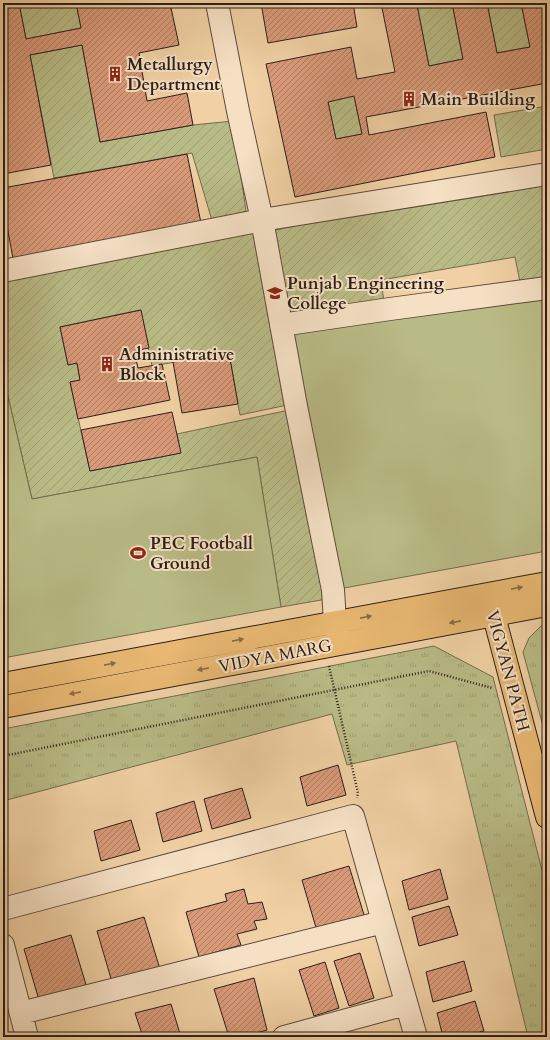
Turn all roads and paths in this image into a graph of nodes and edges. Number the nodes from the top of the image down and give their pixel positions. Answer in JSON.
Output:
{"nodes":[{"id":1,"x":217,"y":3,"type":"edge"},
{"id":2,"x":547,"y":174,"type":"edge"},
{"id":3,"x":262,"y":220,"type":"junction"},
{"id":4,"x":3,"y":271,"type":"edge"},
{"id":5,"x":547,"y":288,"type":"edge"},
{"id":6,"x":281,"y":325,"type":"junction"},
{"id":7,"x":547,"y":583,"type":"edge"},
{"id":8,"x":488,"y":594,"type":"junction"},
{"id":9,"x":547,"y":605,"type":"edge"},
{"id":10,"x":493,"y":615,"type":"junction"},
{"id":11,"x":336,"y":622,"type":"junction"},
{"id":12,"x":332,"y":645,"type":"junction"},
{"id":13,"x":3,"y":684,"type":"edge"},
{"id":14,"x":335,"y":690,"type":"junction"},
{"id":15,"x":514,"y":694,"type":"junction"},
{"id":16,"x":3,"y":707,"type":"edge"},
{"id":17,"x":3,"y":756,"type":"edge"},
{"id":18,"x":353,"y":816,"type":"junction"},
{"id":19,"x":547,"y":817,"type":"edge"},
{"id":20,"x":3,"y":909,"type":"edge"},
{"id":21,"x":383,"y":922,"type":"junction"},
{"id":22,"x":3,"y":945,"type":"edge"},
{"id":23,"x":406,"y":1004,"type":"junction"},
{"id":24,"x":21,"y":1013,"type":"junction"},
{"id":25,"x":27,"y":1037,"type":"edge"},
{"id":26,"x":284,"y":1037,"type":"edge"},
{"id":27,"x":416,"y":1037,"type":"edge"}],
"edges":[{"from":1,"to":3,"type":"street"},
{"from":2,"to":3,"type":"street"},
{"from":3,"to":4,"type":"street"},
{"from":3,"to":6,"type":"street"},
{"from":5,"to":6,"type":"street"},
{"from":6,"to":11,"type":"street"},
{"from":8,"to":7,"type":"main road","name":"VIDYA MARG","one_way":true},
{"from":8,"to":10,"type":"main road","name":"VIGYAN PATH"},
{"from":11,"to":8,"type":"main road","name":"VIDYA MARG","one_way":true},
{"from":9,"to":10,"type":"main road","name":"VIDYA MARG"},
{"from":10,"to":12,"type":"main road","name":"VIDYA MARG","one_way":true},
{"from":10,"to":15,"type":"main road","name":"VIGYAN PATH"},
{"from":11,"to":12,"type":"street"},
{"from":13,"to":11,"type":"main road","name":"VIDYA MARG","one_way":true},
{"from":12,"to":14,"type":"path"},
{"from":12,"to":16,"type":"main road","name":"VIDYA MARG","one_way":true},
{"from":14,"to":15,"type":"path"},
{"from":14,"to":17,"type":"path"},
{"from":14,"to":18,"type":"path"},
{"from":15,"to":19,"type":"main road","name":"VIGYAN PATH"},
{"from":18,"to":20,"type":"street"},
{"from":18,"to":21,"type":"street"},
{"from":21,"to":23,"type":"street"},
{"from":21,"to":24,"type":"street"},
{"from":22,"to":24,"type":"street"},
{"from":23,"to":26,"type":"street"},
{"from":23,"to":27,"type":"street"},
{"from":24,"to":25,"type":"street"}]}
